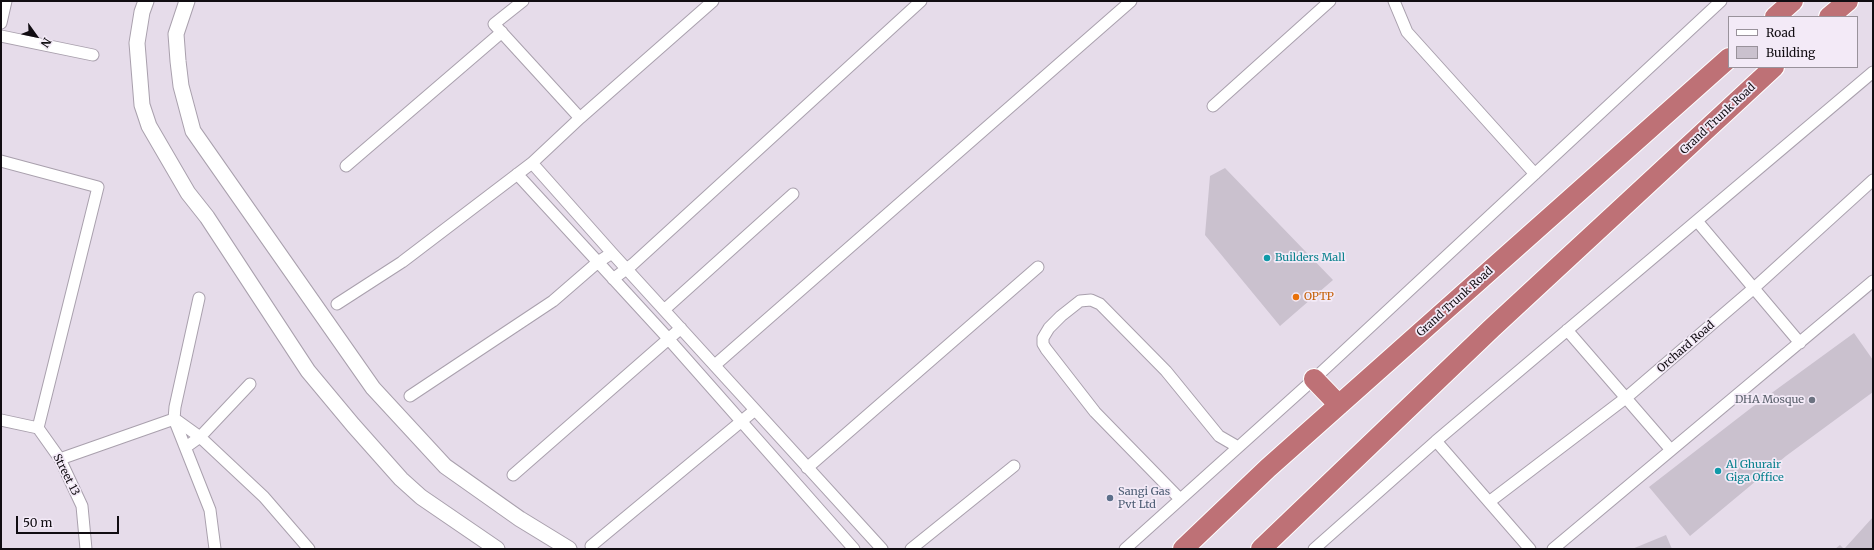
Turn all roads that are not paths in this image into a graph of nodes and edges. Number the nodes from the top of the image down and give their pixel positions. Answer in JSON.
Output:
{"nodes":[{"id":1,"x":6,"y":1,"type":"edge"},
{"id":2,"x":146,"y":1,"type":"edge"},
{"id":3,"x":187,"y":1,"type":"edge"},
{"id":4,"x":523,"y":1,"type":"edge"},
{"id":5,"x":713,"y":1,"type":"edge"},
{"id":6,"x":921,"y":1,"type":"edge"},
{"id":7,"x":1131,"y":1,"type":"edge"},
{"id":8,"x":1330,"y":1,"type":"edge"},
{"id":9,"x":1394,"y":1,"type":"edge"},
{"id":10,"x":1721,"y":1,"type":"edge"},
{"id":11,"x":1793,"y":1,"type":"edge"},
{"id":12,"x":1848,"y":1,"type":"edge"},
{"id":13,"x":1776,"y":16,"type":"edge"},
{"id":14,"x":1829,"y":16,"type":"edge"},
{"id":15,"x":1,"y":23,"type":"edge"},
{"id":16,"x":502,"y":32,"type":"junction"},
{"id":17,"x":1,"y":36,"type":"edge"},
{"id":18,"x":93,"y":55,"type":"dead end"},
{"id":19,"x":1728,"y":59,"type":"edge"},
{"id":20,"x":1773,"y":68,"type":"edge"},
{"id":21,"x":1873,"y":72,"type":"edge"},
{"id":22,"x":1213,"y":106,"type":"dead end"},
{"id":23,"x":580,"y":118,"type":"junction"},
{"id":24,"x":1,"y":161,"type":"edge"},
{"id":25,"x":532,"y":162,"type":"junction"},
{"id":26,"x":346,"y":166,"type":"dead end"},
{"id":27,"x":517,"y":174,"type":"junction"},
{"id":28,"x":1535,"y":174,"type":"junction"},
{"id":29,"x":1873,"y":180,"type":"edge"},
{"id":30,"x":794,"y":194,"type":"dead end"},
{"id":31,"x":1697,"y":221,"type":"junction"},
{"id":32,"x":612,"y":253,"type":"junction"},
{"id":33,"x":598,"y":262,"type":"junction"},
{"id":34,"x":1038,"y":268,"type":"dead end"},
{"id":35,"x":626,"y":269,"type":"junction"},
{"id":36,"x":613,"y":279,"type":"junction"},
{"id":37,"x":1873,"y":281,"type":"edge"},
{"id":38,"x":1754,"y":288,"type":"junction"},
{"id":39,"x":198,"y":298,"type":"dead end"},
{"id":40,"x":337,"y":304,"type":"dead end"},
{"id":41,"x":664,"y":310,"type":"junction"},
{"id":42,"x":681,"y":328,"type":"junction"},
{"id":43,"x":1567,"y":330,"type":"junction"},
{"id":44,"x":668,"y":338,"type":"junction"},
{"id":45,"x":1800,"y":343,"type":"junction"},
{"id":46,"x":715,"y":365,"type":"junction"},
{"id":47,"x":1314,"y":379,"type":"junction"},
{"id":48,"x":250,"y":384,"type":"dead end"},
{"id":49,"x":410,"y":396,"type":"dead end"},
{"id":50,"x":1627,"y":397,"type":"junction"},
{"id":51,"x":1339,"y":405,"type":"junction"},
{"id":52,"x":755,"y":410,"type":"junction"},
{"id":53,"x":174,"y":419,"type":"junction"},
{"id":54,"x":1,"y":420,"type":"edge"},
{"id":55,"x":741,"y":422,"type":"junction"},
{"id":56,"x":38,"y":428,"type":"junction"},
{"id":57,"x":200,"y":437,"type":"junction"},
{"id":58,"x":1436,"y":441,"type":"junction"},
{"id":59,"x":186,"y":446,"type":"junction"},
{"id":60,"x":1238,"y":447,"type":"junction"},
{"id":61,"x":1671,"y":450,"type":"junction"},
{"id":62,"x":60,"y":459,"type":"junction"},
{"id":63,"x":1014,"y":466,"type":"dead end"},
{"id":64,"x":807,"y":468,"type":"junction"},
{"id":65,"x":513,"y":475,"type":"dead end"},
{"id":66,"x":1180,"y":499,"type":"junction"},
{"id":67,"x":1489,"y":502,"type":"junction"},
{"id":68,"x":591,"y":546,"type":"dead end"},
{"id":69,"x":1186,"y":547,"type":"edge"},
{"id":70,"x":1316,"y":548,"type":"edge"},
{"id":71,"x":86,"y":549,"type":"edge"},
{"id":72,"x":214,"y":549,"type":"edge"},
{"id":73,"x":309,"y":549,"type":"edge"},
{"id":74,"x":497,"y":549,"type":"edge"},
{"id":75,"x":569,"y":549,"type":"edge"},
{"id":76,"x":854,"y":549,"type":"edge"},
{"id":77,"x":882,"y":549,"type":"edge"},
{"id":78,"x":911,"y":549,"type":"edge"},
{"id":79,"x":1125,"y":549,"type":"edge"},
{"id":80,"x":1261,"y":549,"type":"edge"},
{"id":81,"x":1530,"y":549,"type":"edge"},
{"id":82,"x":1553,"y":549,"type":"edge"}],
"edges":[{"from":1,"to":15,"type":"street"},
{"from":2,"to":74,"type":"street"},
{"from":3,"to":75,"type":"street"},
{"from":4,"to":16,"type":"street"},
{"from":5,"to":23,"type":"street"},
{"from":6,"to":35,"type":"street"},
{"from":7,"to":46,"type":"street"},
{"from":8,"to":22,"type":"street"},
{"from":9,"to":28,"type":"street"},
{"from":10,"to":28,"type":"street"},
{"from":11,"to":13,"type":"highway"},
{"from":12,"to":14,"type":"highway"},
{"from":16,"to":23,"type":"street"},
{"from":16,"to":26,"type":"street"},
{"from":17,"to":18,"type":"street"},
{"from":19,"to":51,"type":"highway","name":"Grand Trunk Road"},
{"from":20,"to":80,"type":"highway","name":"Grand Trunk Road"},
{"from":21,"to":31,"type":"street"},
{"from":23,"to":25,"type":"street"},
{"from":24,"to":56,"type":"street"},
{"from":25,"to":27,"type":"street"},
{"from":25,"to":32,"type":"street"},
{"from":27,"to":33,"type":"street"},
{"from":27,"to":40,"type":"street"},
{"from":28,"to":47,"type":"street"},
{"from":29,"to":38,"type":"street","name":"Orchard Road"},
{"from":30,"to":41,"type":"street"},
{"from":31,"to":38,"type":"street"},
{"from":31,"to":43,"type":"street"},
{"from":32,"to":33,"type":"street"},
{"from":32,"to":35,"type":"street"},
{"from":33,"to":36,"type":"street"},
{"from":33,"to":49,"type":"street"},
{"from":34,"to":64,"type":"street"},
{"from":35,"to":36,"type":"street"},
{"from":35,"to":41,"type":"street"},
{"from":36,"to":44,"type":"street"},
{"from":37,"to":45,"type":"street"},
{"from":38,"to":45,"type":"street"},
{"from":38,"to":50,"type":"street","name":"Orchard Road"},
{"from":39,"to":53,"type":"street"},
{"from":41,"to":42,"type":"street"},
{"from":42,"to":44,"type":"street"},
{"from":42,"to":46,"type":"street"},
{"from":43,"to":50,"type":"street"},
{"from":43,"to":58,"type":"street"},
{"from":44,"to":55,"type":"street"},
{"from":44,"to":65,"type":"street"},
{"from":45,"to":61,"type":"street"},
{"from":46,"to":52,"type":"street"},
{"from":47,"to":51,"type":"highway"},
{"from":47,"to":60,"type":"street"},
{"from":48,"to":57,"type":"street"},
{"from":50,"to":61,"type":"street"},
{"from":50,"to":67,"type":"street","name":"Orchard Road"},
{"from":51,"to":69,"type":"highway","name":"Grand Trunk Road"},
{"from":52,"to":55,"type":"street"},
{"from":52,"to":64,"type":"street"},
{"from":53,"to":57,"type":"street"},
{"from":53,"to":59,"type":"street"},
{"from":53,"to":62,"type":"street"},
{"from":54,"to":56,"type":"street"},
{"from":55,"to":68,"type":"street"},
{"from":55,"to":76,"type":"street"},
{"from":56,"to":62,"type":"street","name":"Street 13"},
{"from":57,"to":59,"type":"street"},
{"from":57,"to":73,"type":"street"},
{"from":58,"to":67,"type":"street"},
{"from":58,"to":70,"type":"street"},
{"from":59,"to":72,"type":"street"},
{"from":60,"to":66,"type":"street"},
{"from":60,"to":66,"type":"street"},
{"from":61,"to":82,"type":"street"},
{"from":62,"to":71,"type":"street","name":"Street 13"},
{"from":63,"to":78,"type":"street"},
{"from":64,"to":77,"type":"street"},
{"from":66,"to":79,"type":"street"},
{"from":67,"to":81,"type":"street"}]}
